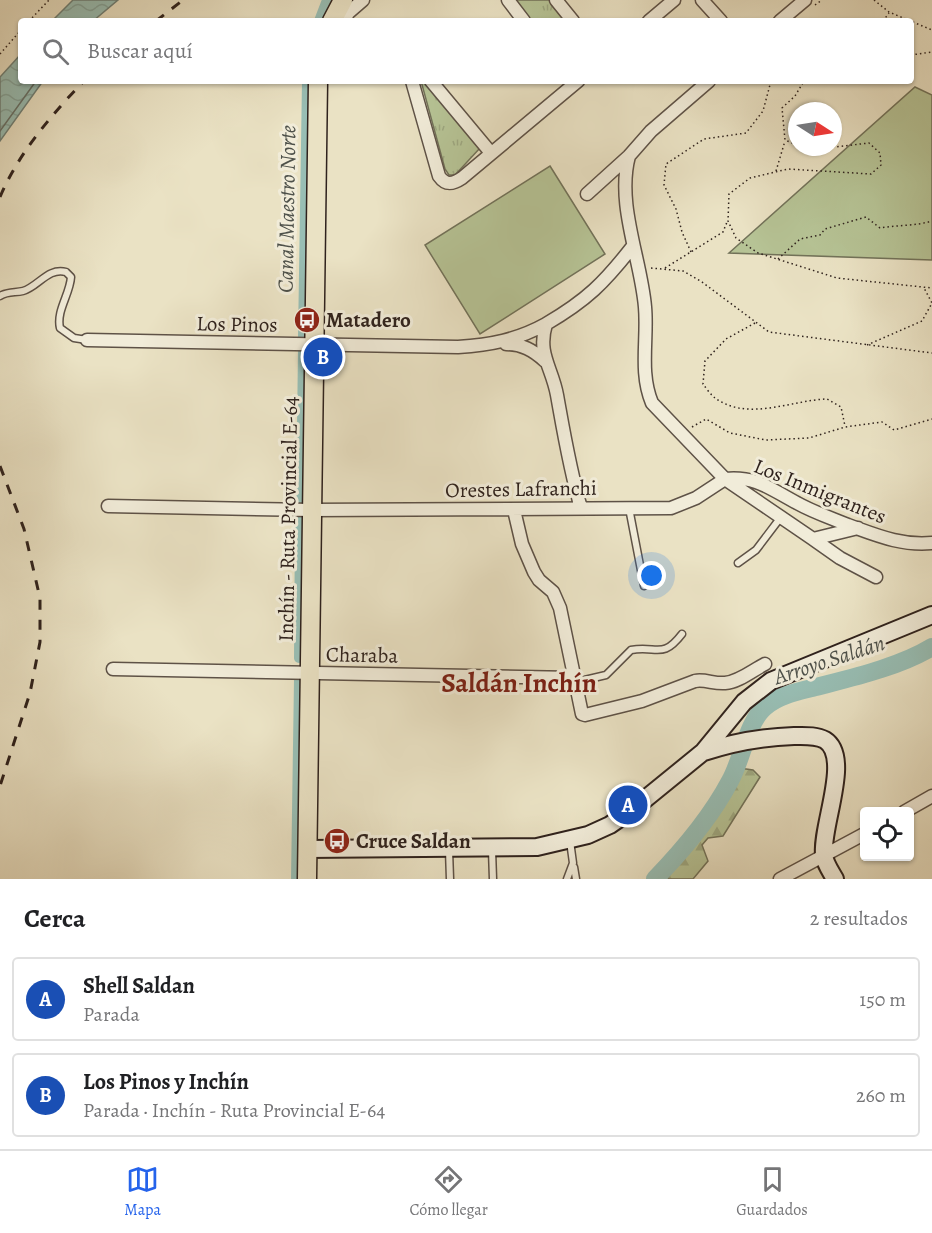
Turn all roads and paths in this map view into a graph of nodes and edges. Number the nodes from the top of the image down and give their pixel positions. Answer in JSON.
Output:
{"nodes":[{"id":1,"x":49,"y":0,"type":"edge"},
{"id":2,"x":343,"y":0,"type":"edge"},
{"id":3,"x":363,"y":0,"type":"edge"},
{"id":4,"x":508,"y":0,"type":"edge"},
{"id":5,"x":556,"y":0,"type":"edge"},
{"id":6,"x":674,"y":0,"type":"edge"},
{"id":7,"x":702,"y":0,"type":"edge"},
{"id":8,"x":805,"y":0,"type":"edge"},
{"id":9,"x":874,"y":0,"type":"edge"},
{"id":10,"x":889,"y":12,"type":"junction"},
{"id":11,"x":32,"y":18,"type":"edge"},
{"id":12,"x":338,"y":18,"type":"edge"},
{"id":13,"x":341,"y":18,"type":"edge"},
{"id":14,"x":522,"y":18,"type":"edge"},
{"id":15,"x":571,"y":18,"type":"edge"},
{"id":16,"x":653,"y":18,"type":"edge"},
{"id":17,"x":718,"y":18,"type":"edge"},
{"id":18,"x":784,"y":18,"type":"edge"},
{"id":19,"x":885,"y":18,"type":"edge"},
{"id":20,"x":903,"y":18,"type":"edge"},
{"id":21,"x":914,"y":22,"type":"edge"},
{"id":22,"x":932,"y":30,"type":"edge"},
{"id":23,"x":18,"y":33,"type":"edge"},
{"id":24,"x":932,"y":52,"type":"edge"},
{"id":25,"x":0,"y":54,"type":"edge"},
{"id":26,"x":914,"y":55,"type":"edge"},
{"id":27,"x":318,"y":84,"type":"edge"},
{"id":28,"x":413,"y":84,"type":"edge"},
{"id":29,"x":434,"y":84,"type":"edge"},
{"id":30,"x":572,"y":84,"type":"edge"},
{"id":31,"x":706,"y":84,"type":"edge"},
{"id":32,"x":770,"y":84,"type":"edge"},
{"id":33,"x":802,"y":84,"type":"edge"},
{"id":34,"x":785,"y":140,"type":"junction"},
{"id":35,"x":788,"y":141,"type":"edge"},
{"id":36,"x":842,"y":146,"type":"edge"},
{"id":37,"x":491,"y":153,"type":"junction"},
{"id":38,"x":629,"y":156,"type":"junction"},
{"id":39,"x":775,"y":172,"type":"junction"},
{"id":40,"x":587,"y":194,"type":"dead end"},
{"id":41,"x":728,"y":221,"type":"junction"},
{"id":42,"x":932,"y":221,"type":"edge"},
{"id":43,"x":633,"y":246,"type":"junction"},
{"id":44,"x":692,"y":252,"type":"junction"},
{"id":45,"x":777,"y":259,"type":"junction"},
{"id":46,"x":639,"y":268,"type":"junction"},
{"id":47,"x":664,"y":269,"type":"junction"},
{"id":48,"x":924,"y":287,"type":"junction"},
{"id":49,"x":932,"y":288,"type":"edge"},
{"id":50,"x":0,"y":296,"type":"edge"},
{"id":51,"x":756,"y":322,"type":"junction"},
{"id":52,"x":546,"y":324,"type":"junction"},
{"id":53,"x":87,"y":340,"type":"joint"},
{"id":54,"x":494,"y":344,"type":"junction"},
{"id":55,"x":314,"y":345,"type":"junction"},
{"id":56,"x":867,"y":345,"type":"junction"},
{"id":57,"x":932,"y":353,"type":"edge"},
{"id":58,"x":545,"y":361,"type":"junction"},
{"id":59,"x":932,"y":419,"type":"edge"},
{"id":60,"x":845,"y":427,"type":"junction"},
{"id":61,"x":681,"y":433,"type":"junction"},
{"id":62,"x":725,"y":479,"type":"junction"},
{"id":63,"x":108,"y":506,"type":"dead end"},
{"id":64,"x":581,"y":508,"type":"junction"},
{"id":65,"x":629,"y":508,"type":"junction"},
{"id":66,"x":311,"y":510,"type":"junction"},
{"id":67,"x":514,"y":510,"type":"junction"},
{"id":68,"x":781,"y":517,"type":"junction"},
{"id":69,"x":858,"y":528,"type":"junction"},
{"id":70,"x":813,"y":539,"type":"junction"},
{"id":71,"x":932,"y":543,"type":"edge"},
{"id":72,"x":738,"y":563,"type":"dead end"},
{"id":73,"x":876,"y":577,"type":"dead end"},
{"id":74,"x":644,"y":586,"type":"dead end"},
{"id":75,"x":932,"y":615,"type":"edge"},
{"id":76,"x":682,"y":634,"type":"dead end"},
{"id":77,"x":765,"y":663,"type":"dead end"},
{"id":78,"x":113,"y":669,"type":"dead end"},
{"id":79,"x":309,"y":673,"type":"junction"},
{"id":80,"x":575,"y":680,"type":"junction"},
{"id":81,"x":725,"y":725,"type":"junction"},
{"id":82,"x":732,"y":743,"type":"junction"},
{"id":83,"x":703,"y":752,"type":"junction"},
{"id":84,"x":932,"y":795,"type":"edge"},
{"id":85,"x":912,"y":807,"type":"edge"},
{"id":86,"x":860,"y":836,"type":"edge"},
{"id":87,"x":570,"y":841,"type":"junction"},
{"id":88,"x":448,"y":847,"type":"junction"},
{"id":89,"x":492,"y":848,"type":"junction"},
{"id":90,"x":307,"y":849,"type":"junction"},
{"id":91,"x":824,"y":857,"type":"junction"},
{"id":92,"x":573,"y":863,"type":"junction"},
{"id":93,"x":307,"y":879,"type":"edge"},
{"id":94,"x":450,"y":879,"type":"edge"},
{"id":95,"x":493,"y":879,"type":"edge"},
{"id":96,"x":567,"y":879,"type":"edge"},
{"id":97,"x":576,"y":879,"type":"edge"},
{"id":98,"x":780,"y":879,"type":"edge"},
{"id":99,"x":835,"y":879,"type":"edge"}],
"edges":[{"from":1,"to":11,"type":"path"},
{"from":2,"to":12,"type":"main road"},
{"from":3,"to":13,"type":"street"},
{"from":4,"to":14,"type":"street"},
{"from":5,"to":15,"type":"street"},
{"from":6,"to":16,"type":"street"},
{"from":7,"to":17,"type":"street"},
{"from":8,"to":18,"type":"street"},
{"from":9,"to":10,"type":"path"},
{"from":10,"to":19,"type":"path"},
{"from":10,"to":20,"type":"path"},
{"from":21,"to":22,"type":"path"},
{"from":23,"to":25,"type":"path"},
{"from":24,"to":26,"type":"path"},
{"from":27,"to":55,"type":"main road","name":"Inchín - Ruta Provincial E-64"},
{"from":28,"to":37,"type":"street"},
{"from":29,"to":37,"type":"street"},
{"from":30,"to":37,"type":"street"},
{"from":31,"to":38,"type":"street"},
{"from":32,"to":44,"type":"path"},
{"from":33,"to":34,"type":"path"},
{"from":34,"to":35,"type":"path"},
{"from":34,"to":39,"type":"path"},
{"from":36,"to":39,"type":"path"},
{"from":38,"to":40,"type":"street"},
{"from":38,"to":43,"type":"street","name":"Los Inmigrantes"},
{"from":39,"to":41,"type":"path"},
{"from":41,"to":44,"type":"path"},
{"from":41,"to":45,"type":"path"},
{"from":42,"to":45,"type":"path"},
{"from":43,"to":46,"type":"street","name":"Los Inmigrantes"},
{"from":43,"to":52,"type":"street","name":"Los Pinos"},
{"from":44,"to":47,"type":"path"},
{"from":45,"to":48,"type":"path"},
{"from":46,"to":47,"type":"path"},
{"from":46,"to":61,"type":"street","name":"Los Inmigrantes"},
{"from":47,"to":51,"type":"path"},
{"from":48,"to":49,"type":"path"},
{"from":48,"to":56,"type":"path"},
{"from":50,"to":53,"type":"lane"},
{"from":51,"to":56,"type":"path"},
{"from":51,"to":60,"type":"path"},
{"from":52,"to":54,"type":"street","name":"Los Pinos"},
{"from":52,"to":58,"type":"street"},
{"from":53,"to":55,"type":"street","name":"Los Pinos"},
{"from":54,"to":55,"type":"street","name":"Los Pinos"},
{"from":54,"to":58,"type":"street","name":"Los Pinos"},
{"from":55,"to":66,"type":"main road","name":"Inchín - Ruta Provincial E-64"},
{"from":56,"to":57,"type":"path"},
{"from":58,"to":64,"type":"street"},
{"from":59,"to":60,"type":"path"},
{"from":60,"to":61,"type":"path"},
{"from":61,"to":62,"type":"street","name":"Los Inmigrantes"},
{"from":62,"to":65,"type":"street","name":"Orestes Lafranchi"},
{"from":62,"to":68,"type":"street"},
{"from":62,"to":69,"type":"street","name":"Los Inmigrantes"},
{"from":63,"to":66,"type":"street","name":"Orestes Lafranchi"},
{"from":64,"to":65,"type":"street","name":"Orestes Lafranchi"},
{"from":64,"to":67,"type":"street","name":"Orestes Lafranchi"},
{"from":65,"to":74,"type":"lane"},
{"from":66,"to":67,"type":"street","name":"Orestes Lafranchi"},
{"from":66,"to":79,"type":"main road","name":"Inchín - Ruta Provincial E-64"},
{"from":67,"to":80,"type":"street"},
{"from":68,"to":70,"type":"street"},
{"from":68,"to":72,"type":"lane"},
{"from":69,"to":70,"type":"street"},
{"from":69,"to":71,"type":"street","name":"Los Inmigrantes"},
{"from":70,"to":73,"type":"street"},
{"from":75,"to":81,"type":"main road"},
{"from":76,"to":80,"type":"lane"},
{"from":77,"to":80,"type":"street"},
{"from":78,"to":79,"type":"street","name":"Charaba"},
{"from":79,"to":80,"type":"street","name":"Charaba"},
{"from":79,"to":90,"type":"main road","name":"Inchín - Ruta Provincial E-64"},
{"from":81,"to":82,"type":"main road"},
{"from":81,"to":83,"type":"main road"},
{"from":82,"to":83,"type":"main road"},
{"from":82,"to":91,"type":"main road"},
{"from":83,"to":87,"type":"main road"},
{"from":84,"to":85,"type":"street"},
{"from":86,"to":91,"type":"street"},
{"from":87,"to":89,"type":"main road"},
{"from":87,"to":92,"type":"lane"},
{"from":88,"to":89,"type":"main road"},
{"from":88,"to":90,"type":"main road"},
{"from":88,"to":94,"type":"lane"},
{"from":89,"to":95,"type":"lane"},
{"from":90,"to":93,"type":"main road","name":"Inchín - Ruta Provincial E-64"},
{"from":91,"to":98,"type":"street"},
{"from":91,"to":99,"type":"main road"},
{"from":92,"to":96,"type":"lane"},
{"from":92,"to":97,"type":"lane"}]}
